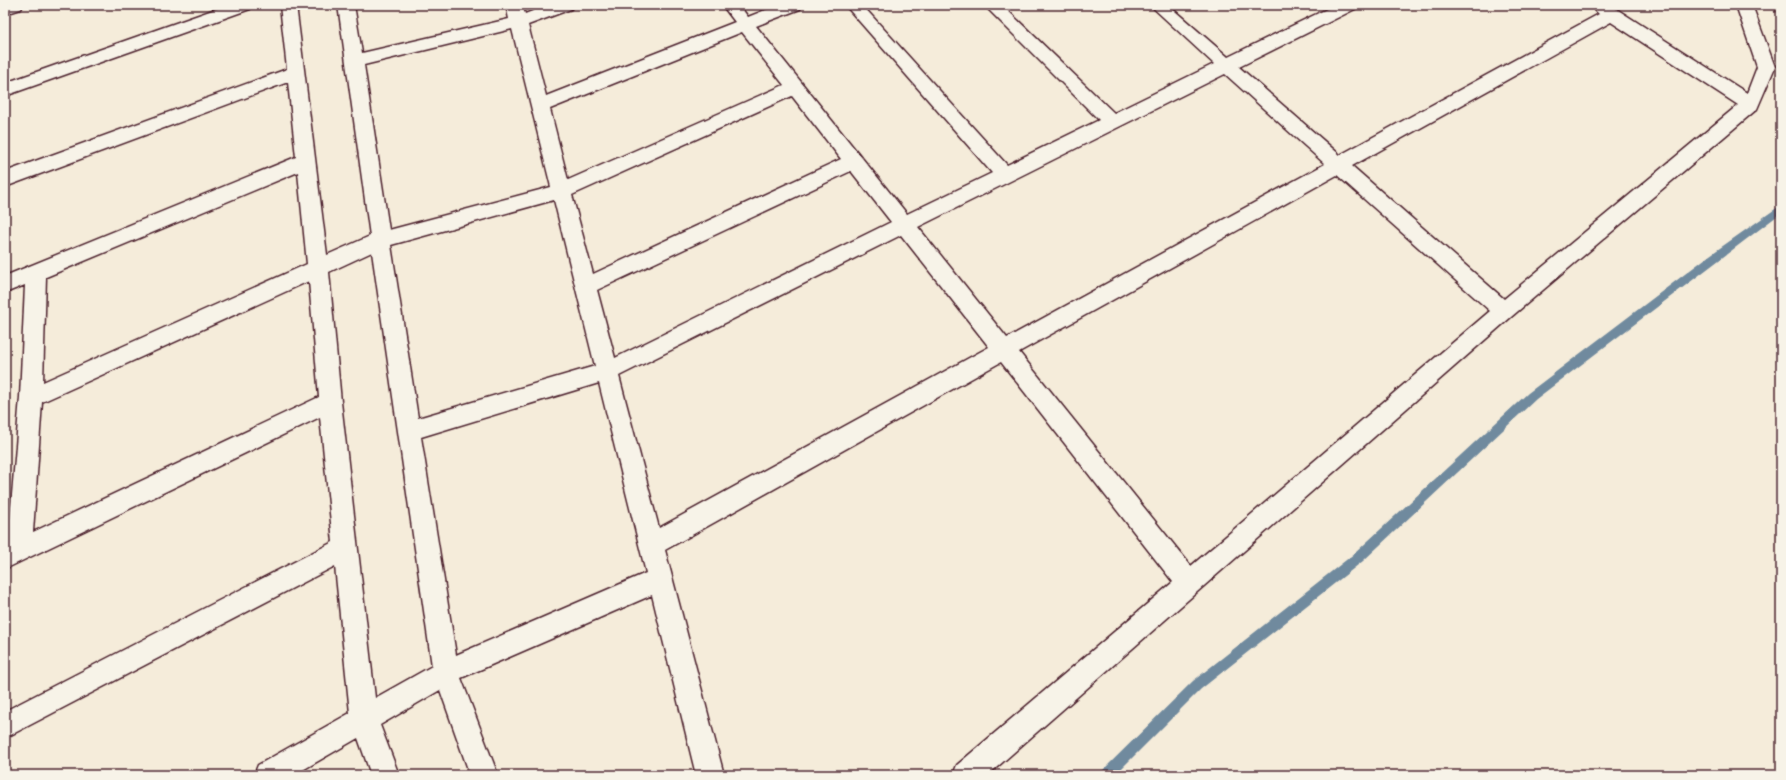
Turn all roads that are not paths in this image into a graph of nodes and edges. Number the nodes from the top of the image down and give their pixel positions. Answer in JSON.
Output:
{"nodes":[{"id":1,"x":15,"y":5,"type":"edge"},
{"id":2,"x":244,"y":5,"type":"edge"},
{"id":3,"x":288,"y":5,"type":"edge"},
{"id":4,"x":346,"y":5,"type":"edge"},
{"id":5,"x":565,"y":5,"type":"edge"},
{"id":6,"x":730,"y":5,"type":"edge"},
{"id":7,"x":794,"y":5,"type":"edge"},
{"id":8,"x":853,"y":5,"type":"edge"},
{"id":9,"x":992,"y":5,"type":"edge"},
{"id":10,"x":1158,"y":5,"type":"edge"},
{"id":11,"x":1308,"y":5,"type":"edge"},
{"id":12,"x":1349,"y":5,"type":"edge"},
{"id":13,"x":1744,"y":5,"type":"edge"},
{"id":14,"x":5,"y":8,"type":"edge"},
{"id":15,"x":1605,"y":10,"type":"edge"},
{"id":16,"x":517,"y":14,"type":"edge"},
{"id":17,"x":1324,"y":17,"type":"junction"},
{"id":18,"x":745,"y":24,"type":"junction"},
{"id":19,"x":354,"y":61,"type":"junction"},
{"id":20,"x":1226,"y":66,"type":"junction"},
{"id":21,"x":295,"y":73,"type":"junction"},
{"id":22,"x":795,"y":87,"type":"junction"},
{"id":23,"x":5,"y":90,"type":"edge"},
{"id":24,"x":1751,"y":104,"type":"junction"},
{"id":25,"x":540,"y":106,"type":"junction"},
{"id":26,"x":1112,"y":122,"type":"junction"},
{"id":27,"x":305,"y":161,"type":"junction"},
{"id":28,"x":854,"y":161,"type":"junction"},
{"id":29,"x":1339,"y":164,"type":"junction"},
{"id":30,"x":1005,"y":175,"type":"junction"},
{"id":31,"x":5,"y":180,"type":"edge"},
{"id":32,"x":562,"y":191,"type":"junction"},
{"id":33,"x":905,"y":225,"type":"junction"},
{"id":34,"x":380,"y":240,"type":"junction"},
{"id":35,"x":318,"y":268,"type":"junction"},
{"id":36,"x":36,"y":272,"type":"junction"},
{"id":37,"x":5,"y":285,"type":"edge"},
{"id":38,"x":586,"y":286,"type":"junction"},
{"id":39,"x":1504,"y":311,"type":"junction"},
{"id":40,"x":1004,"y":349,"type":"junction"},
{"id":41,"x":608,"y":371,"type":"junction"},
{"id":42,"x":31,"y":397,"type":"junction"},
{"id":43,"x":330,"y":402,"type":"junction"},
{"id":44,"x":409,"y":431,"type":"junction"},
{"id":45,"x":652,"y":544,"type":"junction"},
{"id":46,"x":345,"y":548,"type":"junction"},
{"id":47,"x":12,"y":554,"type":"edge"},
{"id":48,"x":661,"y":579,"type":"junction"},
{"id":49,"x":1189,"y":583,"type":"junction"},
{"id":50,"x":446,"y":672,"type":"junction"},
{"id":51,"x":364,"y":719,"type":"junction"},
{"id":52,"x":5,"y":725,"type":"edge"},
{"id":53,"x":268,"y":775,"type":"edge"},
{"id":54,"x":385,"y":775,"type":"edge"},
{"id":55,"x":484,"y":775,"type":"edge"},
{"id":56,"x":710,"y":775,"type":"edge"},
{"id":57,"x":967,"y":775,"type":"edge"}],
"edges":[{"from":1,"to":14,"type":"street"},
{"from":2,"to":23,"type":"street"},
{"from":3,"to":21,"type":"street"},
{"from":4,"to":19,"type":"street"},
{"from":5,"to":16,"type":"street"},
{"from":6,"to":18,"type":"street"},
{"from":7,"to":18,"type":"street"},
{"from":8,"to":30,"type":"street"},
{"from":9,"to":26,"type":"street"},
{"from":10,"to":20,"type":"street"},
{"from":11,"to":17,"type":"street"},
{"from":12,"to":17,"type":"street"},
{"from":13,"to":24,"type":"street"},
{"from":15,"to":24,"type":"street"},
{"from":15,"to":29,"type":"street"},
{"from":16,"to":19,"type":"street"},
{"from":16,"to":25,"type":"street"},
{"from":17,"to":20,"type":"street"},
{"from":18,"to":22,"type":"street"},
{"from":18,"to":25,"type":"street"},
{"from":19,"to":34,"type":"street"},
{"from":20,"to":26,"type":"street"},
{"from":20,"to":29,"type":"street"},
{"from":21,"to":27,"type":"street"},
{"from":21,"to":31,"type":"street"},
{"from":22,"to":28,"type":"street"},
{"from":22,"to":32,"type":"street"},
{"from":24,"to":39,"type":"street"},
{"from":25,"to":32,"type":"street"},
{"from":26,"to":30,"type":"street"},
{"from":27,"to":35,"type":"street"},
{"from":27,"to":36,"type":"street"},
{"from":28,"to":33,"type":"street"},
{"from":28,"to":38,"type":"street"},
{"from":29,"to":39,"type":"street"},
{"from":29,"to":40,"type":"street"},
{"from":30,"to":33,"type":"street"},
{"from":32,"to":34,"type":"street"},
{"from":32,"to":38,"type":"street"},
{"from":33,"to":40,"type":"street"},
{"from":33,"to":41,"type":"street"},
{"from":34,"to":35,"type":"street"},
{"from":34,"to":44,"type":"street"},
{"from":35,"to":42,"type":"street"},
{"from":35,"to":43,"type":"street"},
{"from":36,"to":37,"type":"street"},
{"from":36,"to":42,"type":"street"},
{"from":38,"to":41,"type":"street"},
{"from":39,"to":49,"type":"street"},
{"from":40,"to":45,"type":"street"},
{"from":40,"to":49,"type":"street"},
{"from":41,"to":44,"type":"street"},
{"from":41,"to":45,"type":"street"},
{"from":42,"to":47,"type":"street"},
{"from":43,"to":46,"type":"street"},
{"from":43,"to":47,"type":"street"},
{"from":44,"to":50,"type":"street"},
{"from":45,"to":48,"type":"street"},
{"from":46,"to":51,"type":"street"},
{"from":46,"to":52,"type":"street"},
{"from":48,"to":50,"type":"street"},
{"from":48,"to":56,"type":"street"},
{"from":49,"to":57,"type":"street"},
{"from":50,"to":51,"type":"street"},
{"from":50,"to":55,"type":"street"},
{"from":51,"to":53,"type":"street"},
{"from":51,"to":54,"type":"street"}]}
